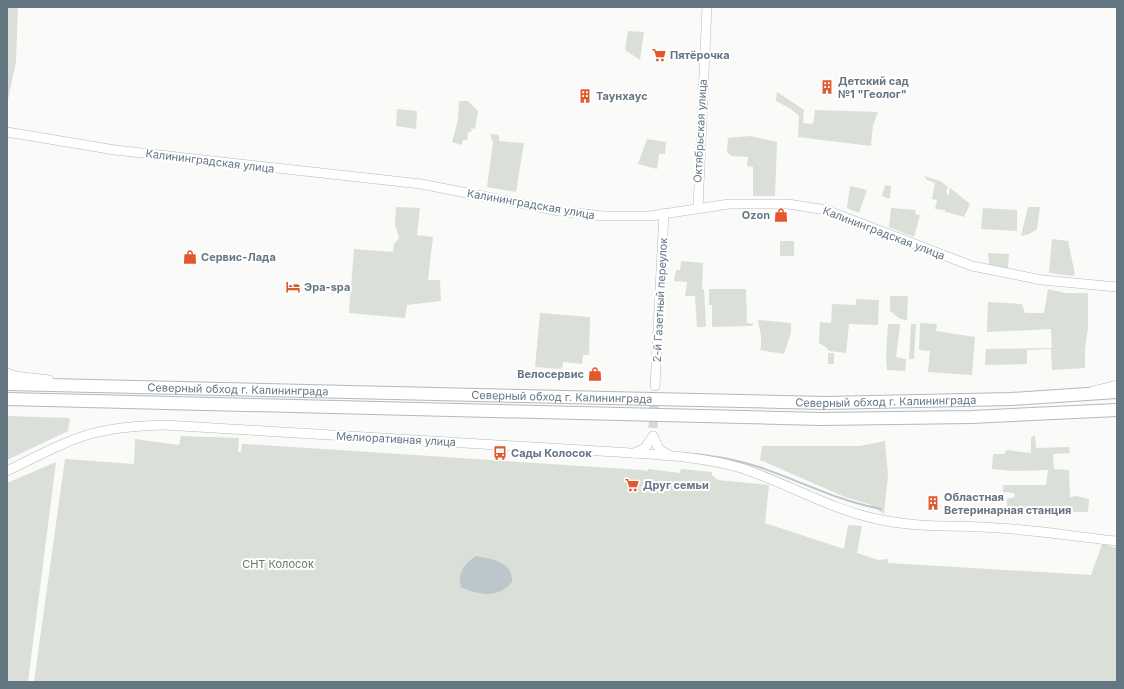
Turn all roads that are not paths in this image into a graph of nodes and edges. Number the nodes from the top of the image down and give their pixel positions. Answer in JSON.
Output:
{"nodes":[{"id":1,"x":707,"y":7,"type":"edge"},
{"id":2,"x":7,"y":132,"type":"edge"},
{"id":3,"x":698,"y":208,"type":"junction"},
{"id":4,"x":664,"y":213,"type":"junction"},
{"id":5,"x":639,"y":217,"type":"junction"},
{"id":6,"x":663,"y":230,"type":"junction"},
{"id":7,"x":1117,"y":287,"type":"edge"},
{"id":8,"x":7,"y":373,"type":"edge"},
{"id":9,"x":7,"y":384,"type":"edge"},
{"id":10,"x":1117,"y":385,"type":"edge"},
{"id":11,"x":75,"y":386,"type":"junction"},
{"id":12,"x":655,"y":386,"type":"tunnel mouth"},
{"id":13,"x":1117,"y":392,"type":"edge"},
{"id":14,"x":1082,"y":394,"type":"junction"},
{"id":15,"x":7,"y":399,"type":"edge"},
{"id":16,"x":1117,"y":410,"type":"edge"},
{"id":17,"x":653,"y":432,"type":"junction"},
{"id":18,"x":634,"y":454,"type":"junction"},
{"id":19,"x":652,"y":455,"type":"junction"},
{"id":20,"x":674,"y":457,"type":"junction"},
{"id":21,"x":7,"y":471,"type":"edge"},
{"id":22,"x":1117,"y":541,"type":"edge"}],
"edges":[{"from":1,"to":3,"type":"street","name":"Октябрьская улица"},
{"from":2,"to":5,"type":"street","name":"Калининградская улица"},
{"from":3,"to":4,"type":"street","name":"Калининградская улица"},
{"from":3,"to":7,"type":"street","name":"Калининградская улица"},
{"from":4,"to":5,"type":"street","name":"Калининградская улица"},
{"from":4,"to":6,"type":"street","name":"2-й Газетный переулок"},
{"from":5,"to":6,"type":"street"},
{"from":6,"to":12,"type":"street","name":"2-й Газетный переулок"},
{"from":8,"to":11,"type":"street"},
{"from":9,"to":11,"type":"highway","name":"Северный обход г. Калининграда"},
{"from":10,"to":14,"type":"street"},
{"from":11,"to":14,"type":"highway","name":"Северный обход г. Калининграда"},
{"from":13,"to":14,"type":"highway","name":"Северный обход г. Калининграда"},
{"from":15,"to":16,"type":"highway","name":"Северный обход г. Калининграда"},
{"from":17,"to":18,"type":"street"},
{"from":17,"to":19,"type":"street"},
{"from":17,"to":20,"type":"street"},
{"from":18,"to":19,"type":"street","name":"Мелиоративная улица"},
{"from":18,"to":21,"type":"street","name":"Мелиоративная улица"},
{"from":19,"to":20,"type":"street","name":"Мелиоративная улица"},
{"from":20,"to":22,"type":"street","name":"Мелиоративная улица"}]}
